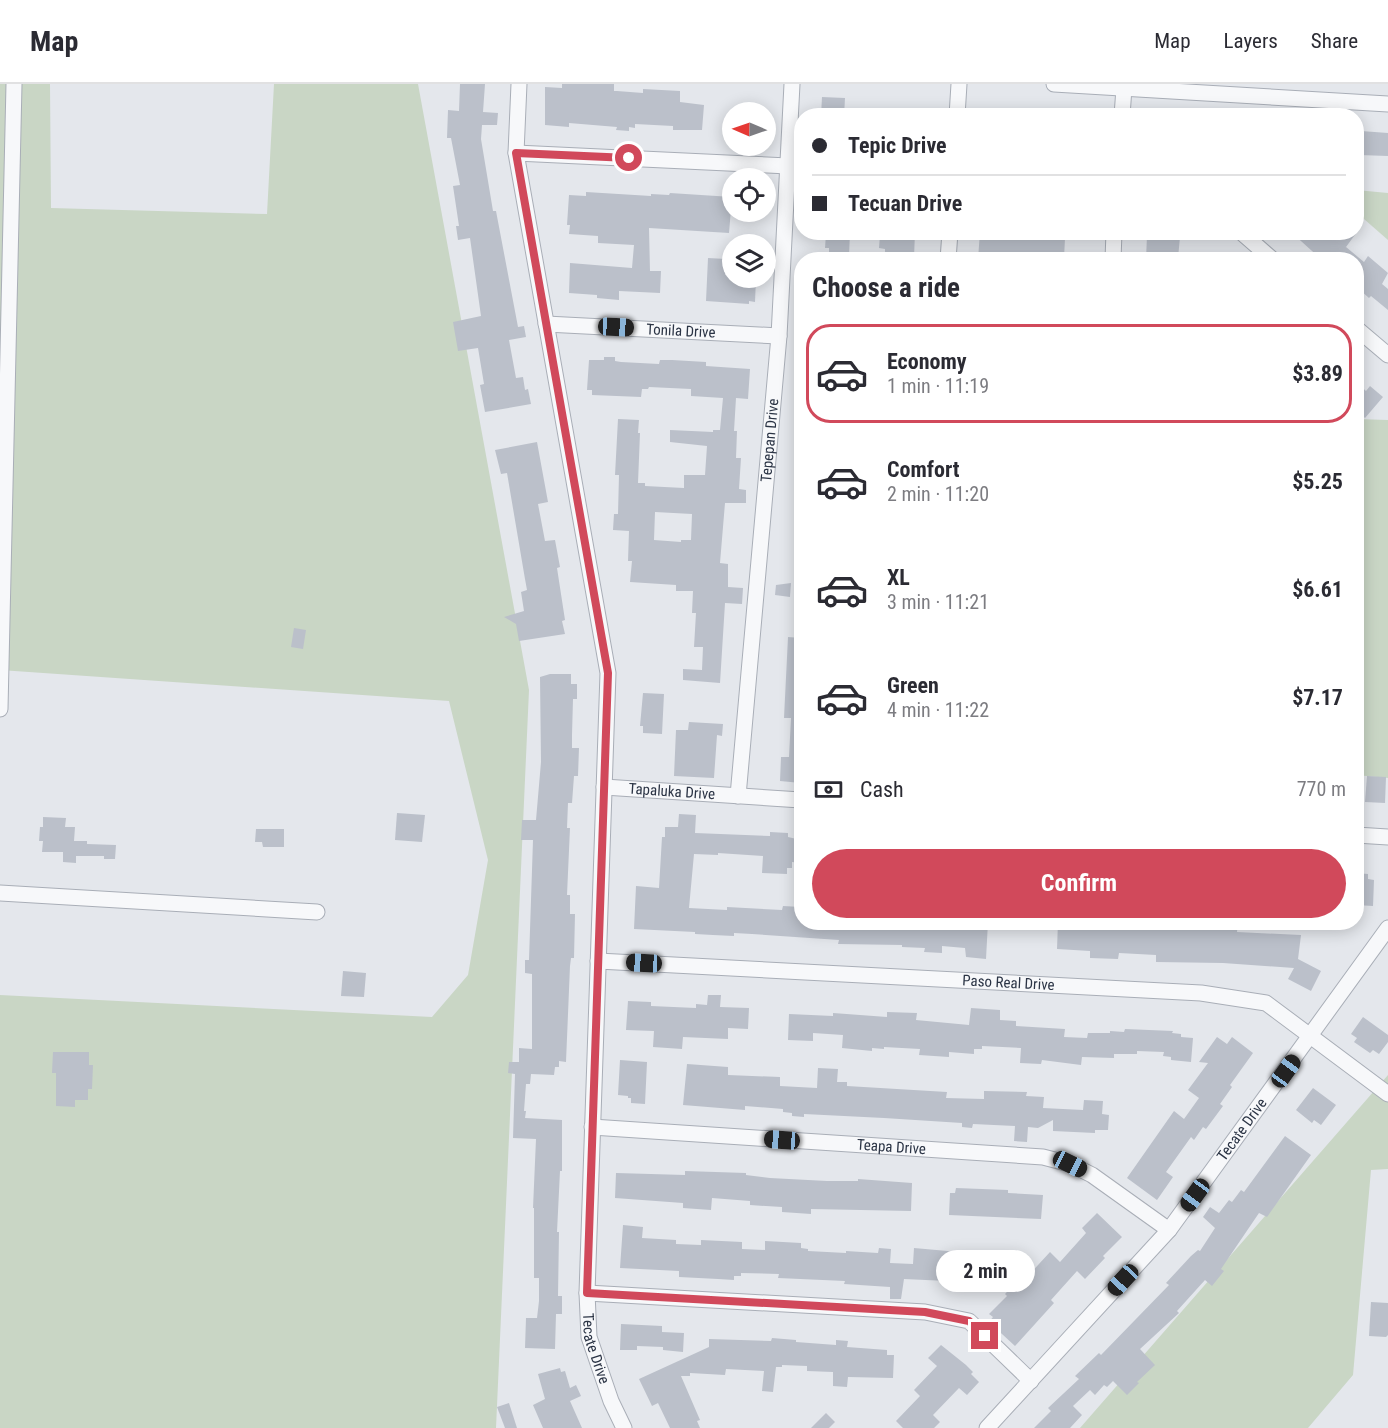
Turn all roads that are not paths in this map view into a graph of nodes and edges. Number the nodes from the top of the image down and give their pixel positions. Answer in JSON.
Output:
{"nodes":[{"id":1,"x":14,"y":84,"type":"edge"},
{"id":2,"x":519,"y":84,"type":"edge"},
{"id":3,"x":792,"y":84,"type":"edge"},
{"id":4,"x":959,"y":84,"type":"edge"},
{"id":5,"x":1054,"y":84,"type":"edge"},
{"id":6,"x":1124,"y":88,"type":"junction"},
{"id":7,"x":1388,"y":104,"type":"edge"},
{"id":8,"x":958,"y":108,"type":"edge"},
{"id":9,"x":1123,"y":108,"type":"edge"},
{"id":10,"x":516,"y":153,"type":"junction"},
{"id":11,"x":788,"y":166,"type":"junction"},
{"id":12,"x":1250,"y":240,"type":"edge"},
{"id":13,"x":1264,"y":252,"type":"edge"},
{"id":14,"x":546,"y":324,"type":"junction"},
{"id":15,"x":1364,"y":335,"type":"edge"},
{"id":16,"x":779,"y":336,"type":"junction"},
{"id":17,"x":1388,"y":355,"type":"edge"},
{"id":18,"x":0,"y":710,"type":"edge"},
{"id":19,"x":604,"y":788,"type":"junction"},
{"id":20,"x":738,"y":796,"type":"junction"},
{"id":21,"x":794,"y":800,"type":"edge"},
{"id":22,"x":1364,"y":836,"type":"edge"},
{"id":23,"x":1388,"y":837,"type":"edge"},
{"id":24,"x":0,"y":893,"type":"edge"},
{"id":25,"x":317,"y":912,"type":"dead end"},
{"id":26,"x":1388,"y":928,"type":"edge"},
{"id":27,"x":598,"y":961,"type":"junction"},
{"id":28,"x":1312,"y":1035,"type":"junction"},
{"id":29,"x":1388,"y":1094,"type":"edge"},
{"id":30,"x":592,"y":1127,"type":"junction"},
{"id":31,"x":1169,"y":1230,"type":"junction"},
{"id":32,"x":587,"y":1293,"type":"junction"},
{"id":33,"x":1031,"y":1381,"type":"junction"},
{"id":34,"x":624,"y":1428,"type":"edge"},
{"id":35,"x":987,"y":1428,"type":"edge"}],
"edges":[{"from":1,"to":18,"type":"street"},
{"from":2,"to":10,"type":"street","name":"Tecate Drive"},
{"from":3,"to":11,"type":"street","name":"Tepepan Drive"},
{"from":4,"to":8,"type":"street"},
{"from":5,"to":6,"type":"street"},
{"from":6,"to":7,"type":"street"},
{"from":6,"to":9,"type":"street"},
{"from":10,"to":11,"type":"street"},
{"from":10,"to":14,"type":"street","name":"Tecate Drive"},
{"from":11,"to":16,"type":"street","name":"Tepepan Drive"},
{"from":12,"to":13,"type":"street"},
{"from":14,"to":16,"type":"street","name":"Tonila Drive"},
{"from":14,"to":19,"type":"street","name":"Tecate Drive"},
{"from":15,"to":17,"type":"street"},
{"from":16,"to":20,"type":"street","name":"Tepepan Drive"},
{"from":19,"to":20,"type":"street","name":"Tapaluka Drive"},
{"from":19,"to":27,"type":"street","name":"Tecate Drive"},
{"from":20,"to":21,"type":"street","name":"Tapaluka Drive"},
{"from":22,"to":23,"type":"street"},
{"from":24,"to":25,"type":"street"},
{"from":26,"to":28,"type":"street","name":"Tecate Drive"},
{"from":27,"to":28,"type":"street","name":"Paso Real Drive"},
{"from":27,"to":30,"type":"street","name":"Tecate Drive"},
{"from":28,"to":29,"type":"street","name":"Paso Real Drive"},
{"from":28,"to":31,"type":"street","name":"Tecate Drive"},
{"from":30,"to":31,"type":"street","name":"Teapa Drive"},
{"from":30,"to":32,"type":"street","name":"Tecate Drive"},
{"from":31,"to":33,"type":"street","name":"Tecate Drive"},
{"from":32,"to":33,"type":"street"},
{"from":32,"to":34,"type":"street","name":"Tecate Drive"},
{"from":33,"to":35,"type":"street","name":"Tecate Drive"}]}
